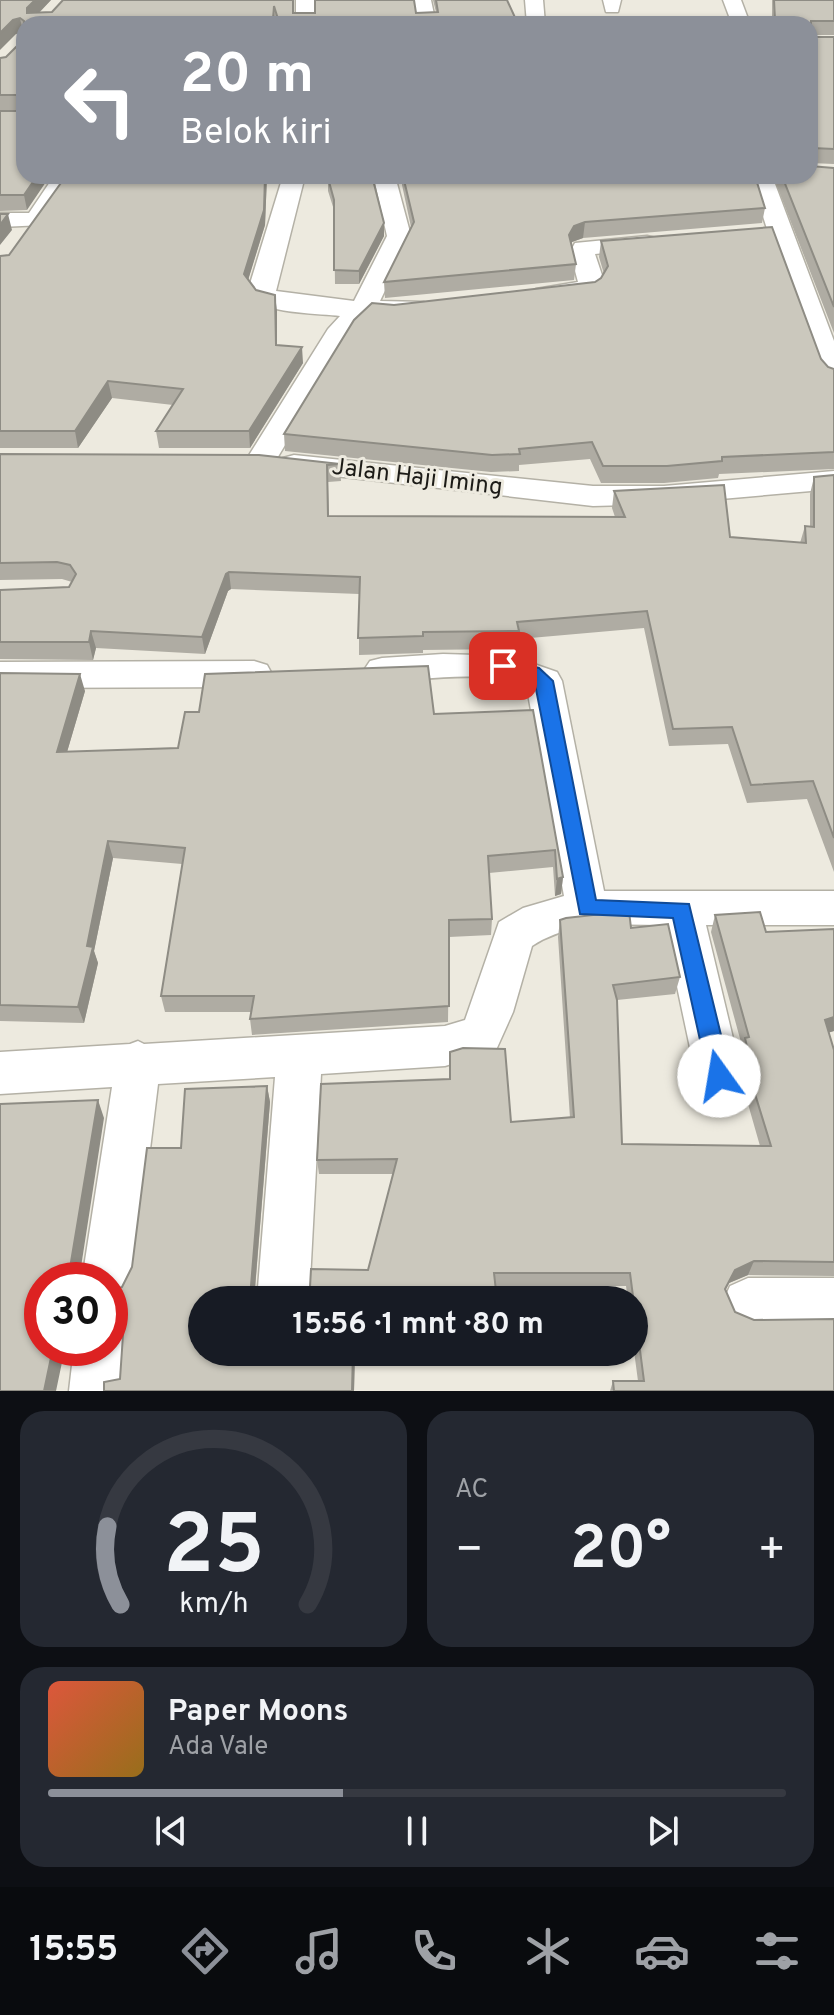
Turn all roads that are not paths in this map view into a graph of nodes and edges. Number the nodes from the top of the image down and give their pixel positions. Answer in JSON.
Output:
{"nodes":[{"id":1,"x":60,"y":184,"type":"edge"},
{"id":2,"x":297,"y":184,"type":"edge"},
{"id":3,"x":386,"y":184,"type":"edge"},
{"id":4,"x":764,"y":184,"type":"edge"},
{"id":5,"x":0,"y":220,"type":"edge"},
{"id":6,"x":36,"y":220,"type":"junction"},
{"id":7,"x":780,"y":232,"type":"junction"},
{"id":8,"x":749,"y":234,"type":"edge"},
{"id":9,"x":672,"y":240,"type":"edge"},
{"id":10,"x":19,"y":241,"type":"edge"},
{"id":11,"x":520,"y":296,"type":"edge"},
{"id":12,"x":441,"y":305,"type":"edge"},
{"id":13,"x":363,"y":309,"type":"junction"},
{"id":14,"x":834,"y":375,"type":"edge"},
{"id":15,"x":834,"y":480,"type":"edge"},
{"id":16,"x":352,"y":671,"type":"edge"},
{"id":17,"x":292,"y":673,"type":"edge"},
{"id":18,"x":0,"y":675,"type":"edge"},
{"id":19,"x":587,"y":908,"type":"junction"},
{"id":20,"x":834,"y":908,"type":"edge"},
{"id":21,"x":682,"y":910,"type":"junction"},
{"id":22,"x":299,"y":1053,"type":"junction"},
{"id":23,"x":138,"y":1062,"type":"junction"},
{"id":24,"x":0,"y":1073,"type":"edge"},
{"id":25,"x":719,"y":1076,"type":"dead end"},
{"id":26,"x":110,"y":1262,"type":"edge"},
{"id":27,"x":284,"y":1286,"type":"edge"},
{"id":28,"x":748,"y":1304,"type":"dead end"},
{"id":29,"x":834,"y":1304,"type":"edge"},
{"id":30,"x":98,"y":1366,"type":"edge"},
{"id":31,"x":96,"y":1391,"type":"edge"}],
"edges":[{"from":1,"to":6,"type":"street"},
{"from":2,"to":13,"type":"street"},
{"from":3,"to":13,"type":"street"},
{"from":4,"to":7,"type":"street"},
{"from":5,"to":6,"type":"street"},
{"from":6,"to":10,"type":"street"},
{"from":7,"to":8,"type":"street"},
{"from":7,"to":14,"type":"street"},
{"from":9,"to":11,"type":"street"},
{"from":12,"to":13,"type":"street"},
{"from":13,"to":15,"type":"street","name":"Jalan Haji Iming"},
{"from":16,"to":19,"type":"street"},
{"from":17,"to":18,"type":"street"},
{"from":19,"to":21,"type":"street"},
{"from":19,"to":22,"type":"street"},
{"from":20,"to":21,"type":"street"},
{"from":21,"to":25,"type":"street"},
{"from":22,"to":23,"type":"street"},
{"from":22,"to":27,"type":"street"},
{"from":23,"to":24,"type":"street"},
{"from":23,"to":26,"type":"street"},
{"from":28,"to":29,"type":"street"},
{"from":30,"to":31,"type":"street"}]}
